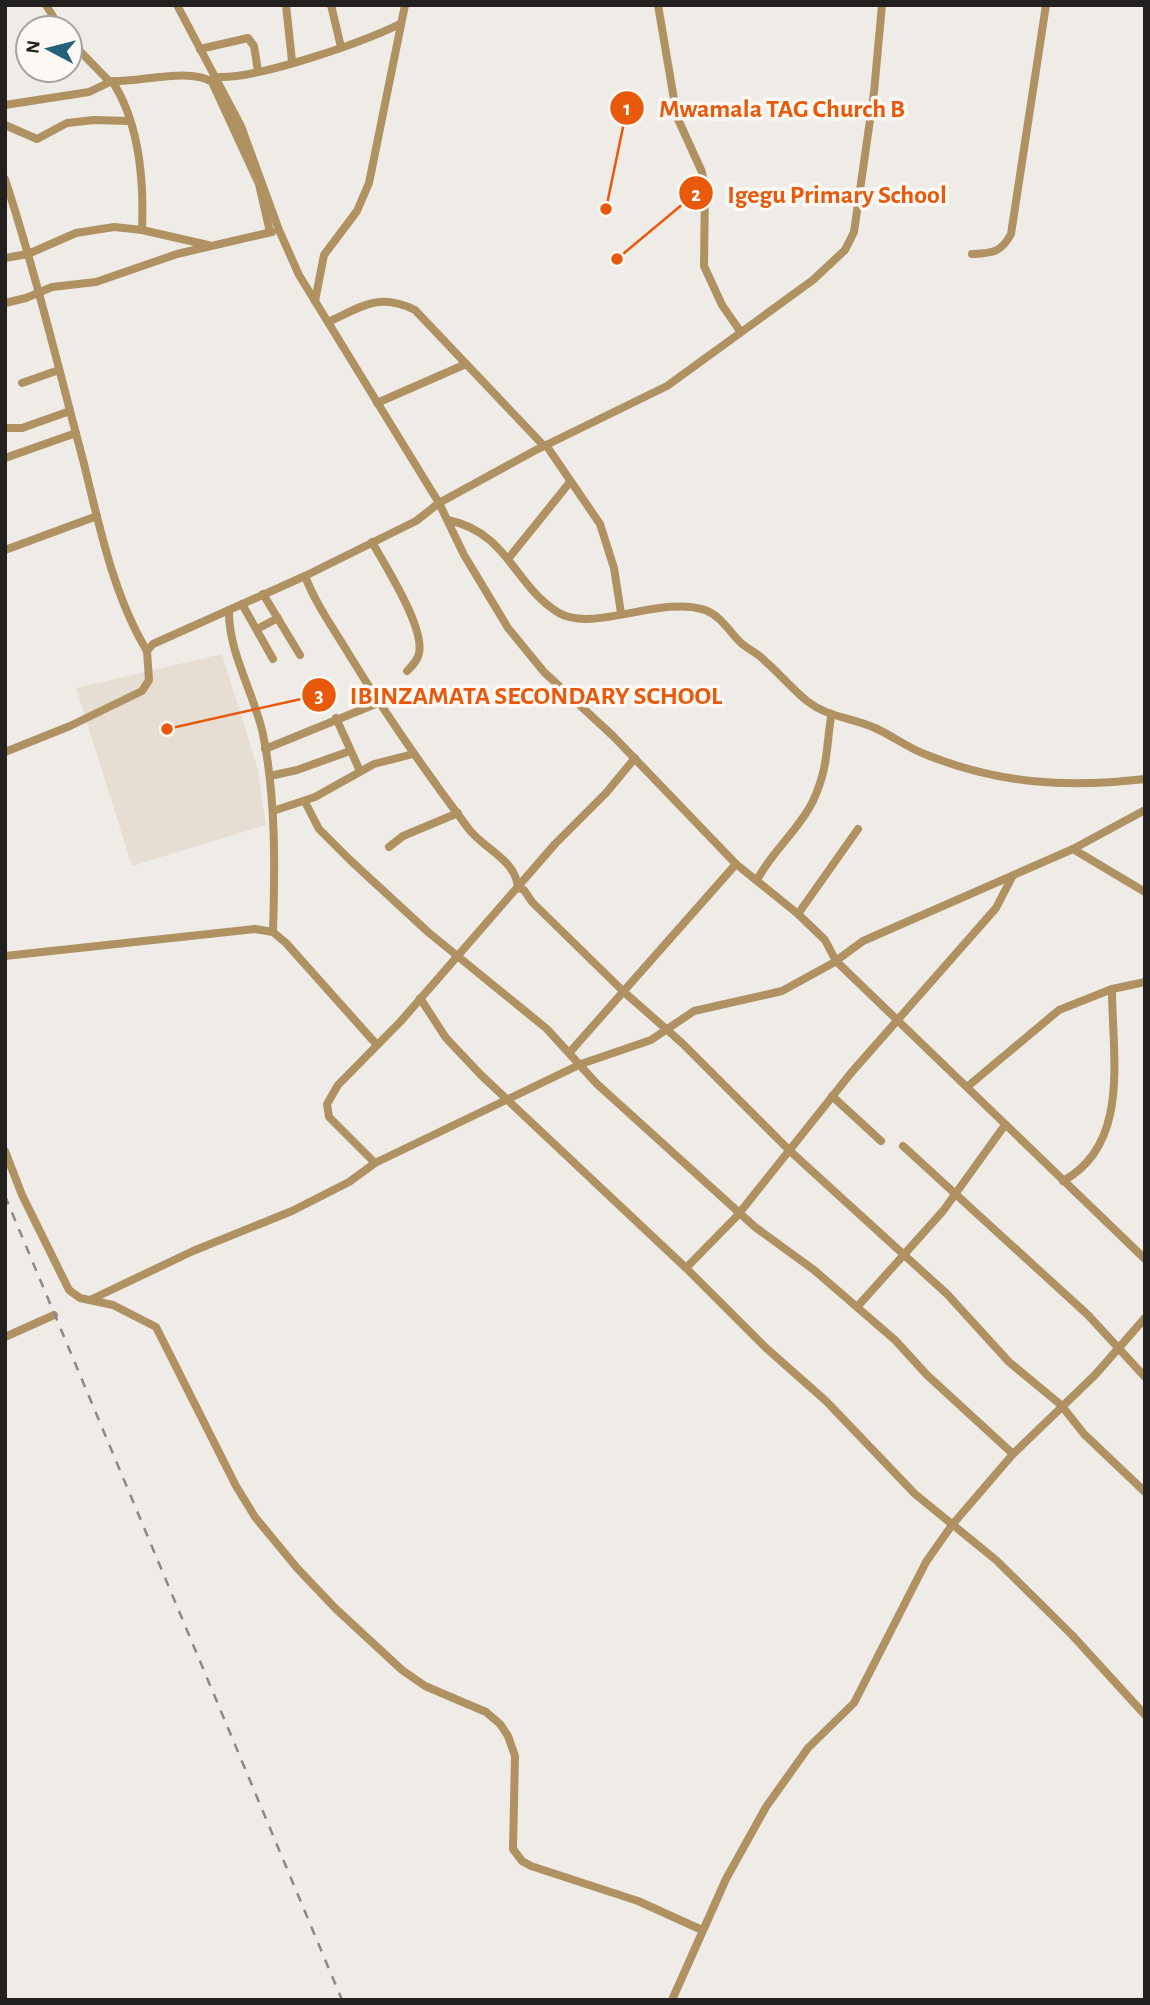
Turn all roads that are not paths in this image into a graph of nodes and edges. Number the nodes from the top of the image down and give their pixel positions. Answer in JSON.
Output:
{"nodes":[{"id":1,"x":177,"y":5,"type":"edge"},
{"id":2,"x":286,"y":5,"type":"edge"},
{"id":3,"x":331,"y":5,"type":"edge"},
{"id":4,"x":405,"y":5,"type":"edge"},
{"id":5,"x":658,"y":5,"type":"edge"},
{"id":6,"x":883,"y":5,"type":"edge"},
{"id":7,"x":1046,"y":5,"type":"edge"},
{"id":8,"x":400,"y":24,"type":"junction"},
{"id":9,"x":341,"y":47,"type":"junction"},
{"id":10,"x":200,"y":49,"type":"junction"},
{"id":11,"x":84,"y":56,"type":"edge"},
{"id":12,"x":292,"y":61,"type":"junction"},
{"id":13,"x":258,"y":71,"type":"junction"},
{"id":14,"x":216,"y":77,"type":"junction"},
{"id":15,"x":112,"y":81,"type":"junction"},
{"id":16,"x":5,"y":105,"type":"edge"},
{"id":17,"x":131,"y":121,"type":"junction"},
{"id":18,"x":5,"y":125,"type":"edge"},
{"id":19,"x":5,"y":178,"type":"edge"},
{"id":20,"x":142,"y":230,"type":"junction"},
{"id":21,"x":274,"y":231,"type":"junction"},
{"id":22,"x":212,"y":245,"type":"junction"},
{"id":23,"x":28,"y":254,"type":"junction"},
{"id":24,"x":972,"y":254,"type":"dead end"},
{"id":25,"x":5,"y":258,"type":"edge"},
{"id":26,"x":39,"y":294,"type":"junction"},
{"id":27,"x":315,"y":301,"type":"junction"},
{"id":28,"x":5,"y":303,"type":"edge"},
{"id":29,"x":328,"y":323,"type":"junction"},
{"id":30,"x":740,"y":331,"type":"junction"},
{"id":31,"x":466,"y":364,"type":"junction"},
{"id":32,"x":59,"y":370,"type":"junction"},
{"id":33,"x":22,"y":383,"type":"dead end"},
{"id":34,"x":377,"y":403,"type":"junction"},
{"id":35,"x":70,"y":411,"type":"junction"},
{"id":36,"x":5,"y":428,"type":"edge"},
{"id":37,"x":75,"y":433,"type":"junction"},
{"id":38,"x":545,"y":445,"type":"junction"},
{"id":39,"x":5,"y":458,"type":"edge"},
{"id":40,"x":570,"y":482,"type":"junction"},
{"id":41,"x":439,"y":503,"type":"junction"},
{"id":42,"x":97,"y":516,"type":"junction"},
{"id":43,"x":448,"y":520,"type":"junction"},
{"id":44,"x":372,"y":542,"type":"junction"},
{"id":45,"x":5,"y":550,"type":"edge"},
{"id":46,"x":508,"y":559,"type":"junction"},
{"id":47,"x":306,"y":576,"type":"junction"},
{"id":48,"x":263,"y":594,"type":"junction"},
{"id":49,"x":242,"y":604,"type":"junction"},
{"id":50,"x":229,"y":610,"type":"junction"},
{"id":51,"x":621,"y":613,"type":"junction"},
{"id":52,"x":278,"y":618,"type":"junction"},
{"id":53,"x":257,"y":629,"type":"junction"},
{"id":54,"x":147,"y":651,"type":"junction"},
{"id":55,"x":300,"y":655,"type":"dead end"},
{"id":56,"x":272,"y":659,"type":"dead end"},
{"id":57,"x":407,"y":671,"type":"dead end"},
{"id":58,"x":378,"y":703,"type":"junction"},
{"id":59,"x":831,"y":717,"type":"junction"},
{"id":60,"x":336,"y":718,"type":"junction"},
{"id":61,"x":265,"y":749,"type":"junction"},
{"id":62,"x":350,"y":751,"type":"junction"},
{"id":63,"x":5,"y":752,"type":"edge"},
{"id":64,"x":413,"y":754,"type":"junction"},
{"id":65,"x":635,"y":758,"type":"junction"},
{"id":66,"x":360,"y":771,"type":"junction"},
{"id":67,"x":270,"y":776,"type":"junction"},
{"id":68,"x":1145,"y":779,"type":"edge"},
{"id":69,"x":304,"y":802,"type":"junction"},
{"id":70,"x":1145,"y":810,"type":"edge"},
{"id":71,"x":274,"y":811,"type":"junction"},
{"id":72,"x":458,"y":813,"type":"junction"},
{"id":73,"x":858,"y":829,"type":"dead end"},
{"id":74,"x":389,"y":847,"type":"dead end"},
{"id":75,"x":1073,"y":849,"type":"junction"},
{"id":76,"x":736,"y":864,"type":"junction"},
{"id":77,"x":1012,"y":877,"type":"junction"},
{"id":78,"x":757,"y":880,"type":"junction"},
{"id":79,"x":518,"y":888,"type":"junction"},
{"id":80,"x":1145,"y":892,"type":"edge"},
{"id":81,"x":798,"y":914,"type":"junction"},
{"id":82,"x":273,"y":932,"type":"junction"},
{"id":83,"x":457,"y":955,"type":"junction"},
{"id":84,"x":5,"y":956,"type":"edge"},
{"id":85,"x":836,"y":961,"type":"junction"},
{"id":86,"x":1145,"y":982,"type":"edge"},
{"id":87,"x":1112,"y":989,"type":"junction"},
{"id":88,"x":624,"y":992,"type":"junction"},
{"id":89,"x":419,"y":998,"type":"junction"},
{"id":90,"x":897,"y":1020,"type":"junction"},
{"id":91,"x":665,"y":1028,"type":"junction"},
{"id":92,"x":377,"y":1045,"type":"junction"},
{"id":93,"x":570,"y":1052,"type":"junction"},
{"id":94,"x":581,"y":1064,"type":"junction"},
{"id":95,"x":967,"y":1087,"type":"junction"},
{"id":96,"x":832,"y":1096,"type":"junction"},
{"id":97,"x":508,"y":1100,"type":"junction"},
{"id":98,"x":1005,"y":1125,"type":"junction"},
{"id":99,"x":881,"y":1140,"type":"dead end"},
{"id":100,"x":903,"y":1146,"type":"dead end"},
{"id":101,"x":5,"y":1151,"type":"edge"},
{"id":102,"x":790,"y":1151,"type":"junction"},
{"id":103,"x":375,"y":1163,"type":"junction"},
{"id":104,"x":1063,"y":1181,"type":"junction"},
{"id":105,"x":957,"y":1194,"type":"junction"},
{"id":106,"x":740,"y":1211,"type":"junction"},
{"id":107,"x":905,"y":1254,"type":"junction"},
{"id":108,"x":1145,"y":1259,"type":"edge"},
{"id":109,"x":686,"y":1268,"type":"junction"},
{"id":110,"x":90,"y":1300,"type":"junction"},
{"id":111,"x":857,"y":1307,"type":"junction"},
{"id":112,"x":54,"y":1315,"type":"dead end"},
{"id":113,"x":1145,"y":1318,"type":"edge"},
{"id":114,"x":5,"y":1337,"type":"edge"},
{"id":115,"x":1117,"y":1349,"type":"junction"},
{"id":116,"x":1145,"y":1377,"type":"edge"},
{"id":117,"x":1061,"y":1405,"type":"junction"},
{"id":118,"x":1013,"y":1454,"type":"junction"},
{"id":119,"x":1145,"y":1492,"type":"edge"},
{"id":120,"x":952,"y":1525,"type":"junction"},
{"id":121,"x":1145,"y":1715,"type":"edge"},
{"id":122,"x":702,"y":1930,"type":"junction"},
{"id":123,"x":673,"y":2000,"type":"edge"}],
"edges":[{"from":1,"to":10,"type":"street"},
{"from":2,"to":12,"type":"street"},
{"from":3,"to":9,"type":"street"},
{"from":4,"to":8,"type":"street"},
{"from":5,"to":30,"type":"street"},
{"from":6,"to":30,"type":"street"},
{"from":7,"to":24,"type":"street"},
{"from":8,"to":9,"type":"street"},
{"from":8,"to":27,"type":"street"},
{"from":9,"to":12,"type":"street"},
{"from":10,"to":13,"type":"street"},
{"from":10,"to":14,"type":"street"},
{"from":11,"to":15,"type":"street"},
{"from":12,"to":13,"type":"street"},
{"from":13,"to":14,"type":"street"},
{"from":14,"to":21,"type":"street"},
{"from":15,"to":16,"type":"street"},
{"from":15,"to":17,"type":"street"},
{"from":15,"to":21,"type":"street"},
{"from":17,"to":18,"type":"street"},
{"from":17,"to":20,"type":"street"},
{"from":19,"to":23,"type":"street"},
{"from":20,"to":22,"type":"street"},
{"from":20,"to":23,"type":"street"},
{"from":21,"to":22,"type":"street"},
{"from":21,"to":27,"type":"street"},
{"from":22,"to":26,"type":"street"},
{"from":23,"to":25,"type":"street"},
{"from":23,"to":26,"type":"street"},
{"from":26,"to":28,"type":"street"},
{"from":26,"to":32,"type":"street"},
{"from":27,"to":29,"type":"street"},
{"from":29,"to":31,"type":"street"},
{"from":29,"to":34,"type":"street"},
{"from":30,"to":38,"type":"street"},
{"from":31,"to":34,"type":"street"},
{"from":31,"to":38,"type":"street"},
{"from":32,"to":33,"type":"street"},
{"from":32,"to":35,"type":"street"},
{"from":34,"to":41,"type":"street"},
{"from":35,"to":36,"type":"street"},
{"from":35,"to":37,"type":"street"},
{"from":37,"to":39,"type":"street"},
{"from":37,"to":42,"type":"street"},
{"from":38,"to":40,"type":"street"},
{"from":38,"to":41,"type":"street"},
{"from":40,"to":46,"type":"street"},
{"from":40,"to":51,"type":"street"},
{"from":41,"to":43,"type":"street"},
{"from":41,"to":44,"type":"street"},
{"from":42,"to":45,"type":"street"},
{"from":42,"to":54,"type":"street"},
{"from":43,"to":46,"type":"street"},
{"from":43,"to":65,"type":"street"},
{"from":44,"to":47,"type":"street"},
{"from":44,"to":57,"type":"street"},
{"from":46,"to":51,"type":"street"},
{"from":47,"to":48,"type":"street"},
{"from":47,"to":58,"type":"street"},
{"from":48,"to":49,"type":"street"},
{"from":48,"to":52,"type":"street"},
{"from":49,"to":50,"type":"street"},
{"from":49,"to":53,"type":"street"},
{"from":50,"to":54,"type":"street"},
{"from":50,"to":61,"type":"street"},
{"from":51,"to":59,"type":"street"},
{"from":52,"to":53,"type":"street"},
{"from":52,"to":55,"type":"street"},
{"from":53,"to":56,"type":"street"},
{"from":54,"to":63,"type":"street"},
{"from":58,"to":60,"type":"street"},
{"from":58,"to":64,"type":"street"},
{"from":59,"to":68,"type":"street"},
{"from":59,"to":78,"type":"street"},
{"from":60,"to":61,"type":"street"},
{"from":60,"to":62,"type":"street"},
{"from":61,"to":67,"type":"street"},
{"from":62,"to":66,"type":"street"},
{"from":62,"to":67,"type":"street"},
{"from":64,"to":66,"type":"street"},
{"from":64,"to":72,"type":"street"},
{"from":65,"to":76,"type":"street"},
{"from":65,"to":79,"type":"street"},
{"from":66,"to":69,"type":"street"},
{"from":67,"to":71,"type":"street"},
{"from":69,"to":71,"type":"street"},
{"from":69,"to":83,"type":"street"},
{"from":70,"to":75,"type":"street"},
{"from":71,"to":82,"type":"street"},
{"from":72,"to":74,"type":"street"},
{"from":72,"to":79,"type":"street"},
{"from":73,"to":81,"type":"street"},
{"from":75,"to":77,"type":"street"},
{"from":75,"to":80,"type":"street"},
{"from":76,"to":78,"type":"street"},
{"from":76,"to":88,"type":"street"},
{"from":77,"to":85,"type":"street"},
{"from":77,"to":90,"type":"street"},
{"from":78,"to":81,"type":"street"},
{"from":79,"to":83,"type":"street"},
{"from":79,"to":88,"type":"street"},
{"from":81,"to":85,"type":"street"},
{"from":82,"to":84,"type":"street"},
{"from":82,"to":92,"type":"street"},
{"from":83,"to":89,"type":"street"},
{"from":83,"to":93,"type":"street"},
{"from":85,"to":90,"type":"street"},
{"from":85,"to":91,"type":"street"},
{"from":86,"to":87,"type":"street"},
{"from":87,"to":95,"type":"street"},
{"from":87,"to":104,"type":"street"},
{"from":88,"to":91,"type":"street"},
{"from":88,"to":93,"type":"street"},
{"from":89,"to":92,"type":"street"},
{"from":89,"to":97,"type":"street"},
{"from":90,"to":95,"type":"street"},
{"from":90,"to":96,"type":"street"},
{"from":91,"to":94,"type":"street"},
{"from":91,"to":102,"type":"street"},
{"from":92,"to":103,"type":"street"},
{"from":93,"to":94,"type":"street"},
{"from":94,"to":97,"type":"street"},
{"from":94,"to":106,"type":"street"},
{"from":95,"to":98,"type":"street"},
{"from":96,"to":99,"type":"street"},
{"from":96,"to":102,"type":"street"},
{"from":97,"to":103,"type":"street"},
{"from":97,"to":109,"type":"street"},
{"from":98,"to":104,"type":"street"},
{"from":98,"to":105,"type":"street"},
{"from":100,"to":105,"type":"street"},
{"from":101,"to":110,"type":"street"},
{"from":102,"to":106,"type":"street"},
{"from":102,"to":107,"type":"street"},
{"from":103,"to":110,"type":"street"},
{"from":104,"to":108,"type":"street"},
{"from":105,"to":107,"type":"street"},
{"from":105,"to":115,"type":"street"},
{"from":106,"to":109,"type":"street"},
{"from":106,"to":111,"type":"street"},
{"from":107,"to":111,"type":"street"},
{"from":107,"to":117,"type":"street"},
{"from":109,"to":120,"type":"street"},
{"from":110,"to":122,"type":"street"},
{"from":111,"to":118,"type":"street"},
{"from":112,"to":114,"type":"street"},
{"from":113,"to":115,"type":"street"},
{"from":115,"to":116,"type":"street"},
{"from":115,"to":117,"type":"street"},
{"from":117,"to":118,"type":"street"},
{"from":117,"to":119,"type":"street"},
{"from":118,"to":120,"type":"street"},
{"from":120,"to":121,"type":"street"},
{"from":120,"to":122,"type":"street"},
{"from":122,"to":123,"type":"street"}]}
